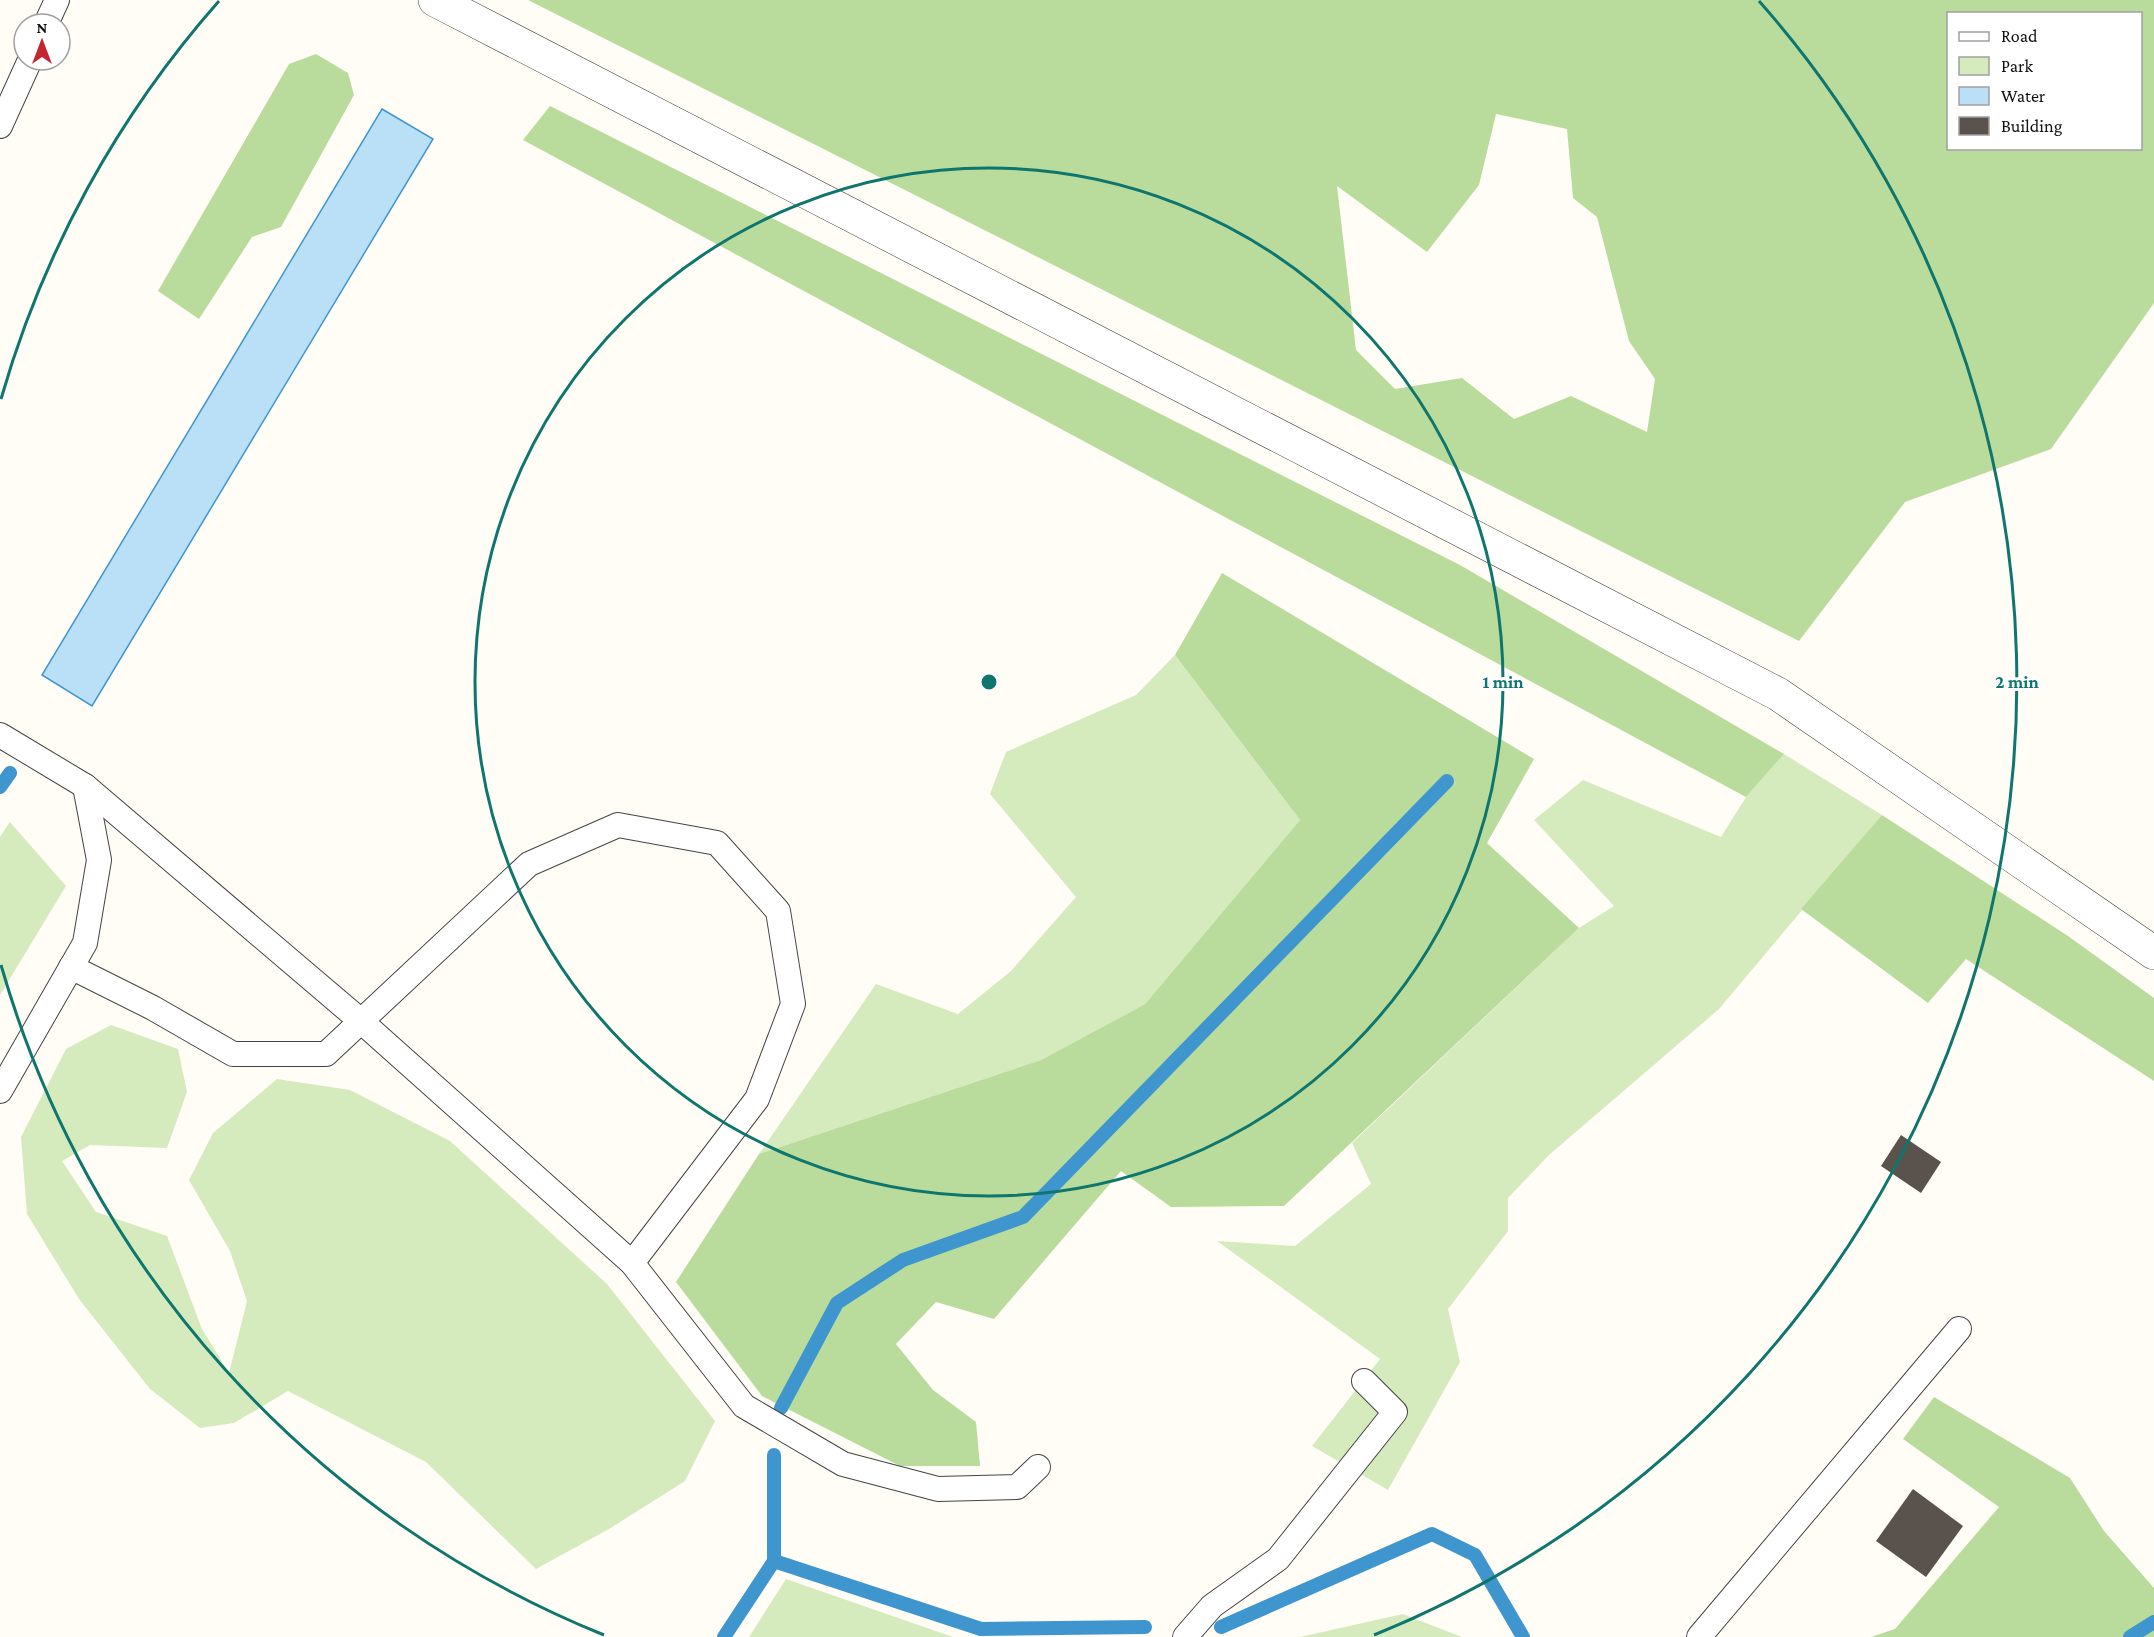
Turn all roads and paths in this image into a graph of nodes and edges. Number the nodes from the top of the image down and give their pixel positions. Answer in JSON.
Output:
{"nodes":[{"id":1,"x":435,"y":0,"type":"edge"},
{"id":2,"x":25,"y":72,"type":"edge"},
{"id":3,"x":0,"y":126,"type":"edge"},
{"id":4,"x":0,"y":735,"type":"edge"},
{"id":5,"x":85,"y":786,"type":"junction"},
{"id":6,"x":2154,"y":953,"type":"edge"},
{"id":7,"x":71,"y":967,"type":"junction"},
{"id":8,"x":362,"y":1022,"type":"junction"},
{"id":9,"x":0,"y":1091,"type":"edge"},
{"id":10,"x":632,"y":1263,"type":"junction"},
{"id":11,"x":1959,"y":1329,"type":"dead end"},
{"id":12,"x":1364,"y":1381,"type":"dead end"},
{"id":13,"x":1038,"y":1467,"type":"dead end"},
{"id":14,"x":1185,"y":1637,"type":"edge"},
{"id":15,"x":1699,"y":1637,"type":"edge"}],
"edges":[{"from":1,"to":6,"type":"street"},
{"from":2,"to":3,"type":"lane"},
{"from":4,"to":5,"type":"lane"},
{"from":5,"to":7,"type":"lane"},
{"from":5,"to":8,"type":"lane"},
{"from":7,"to":8,"type":"lane"},
{"from":7,"to":9,"type":"lane"},
{"from":8,"to":10,"type":"lane"},
{"from":8,"to":10,"type":"lane"},
{"from":10,"to":13,"type":"lane"},
{"from":11,"to":15,"type":"lane"},
{"from":12,"to":14,"type":"lane"}]}
